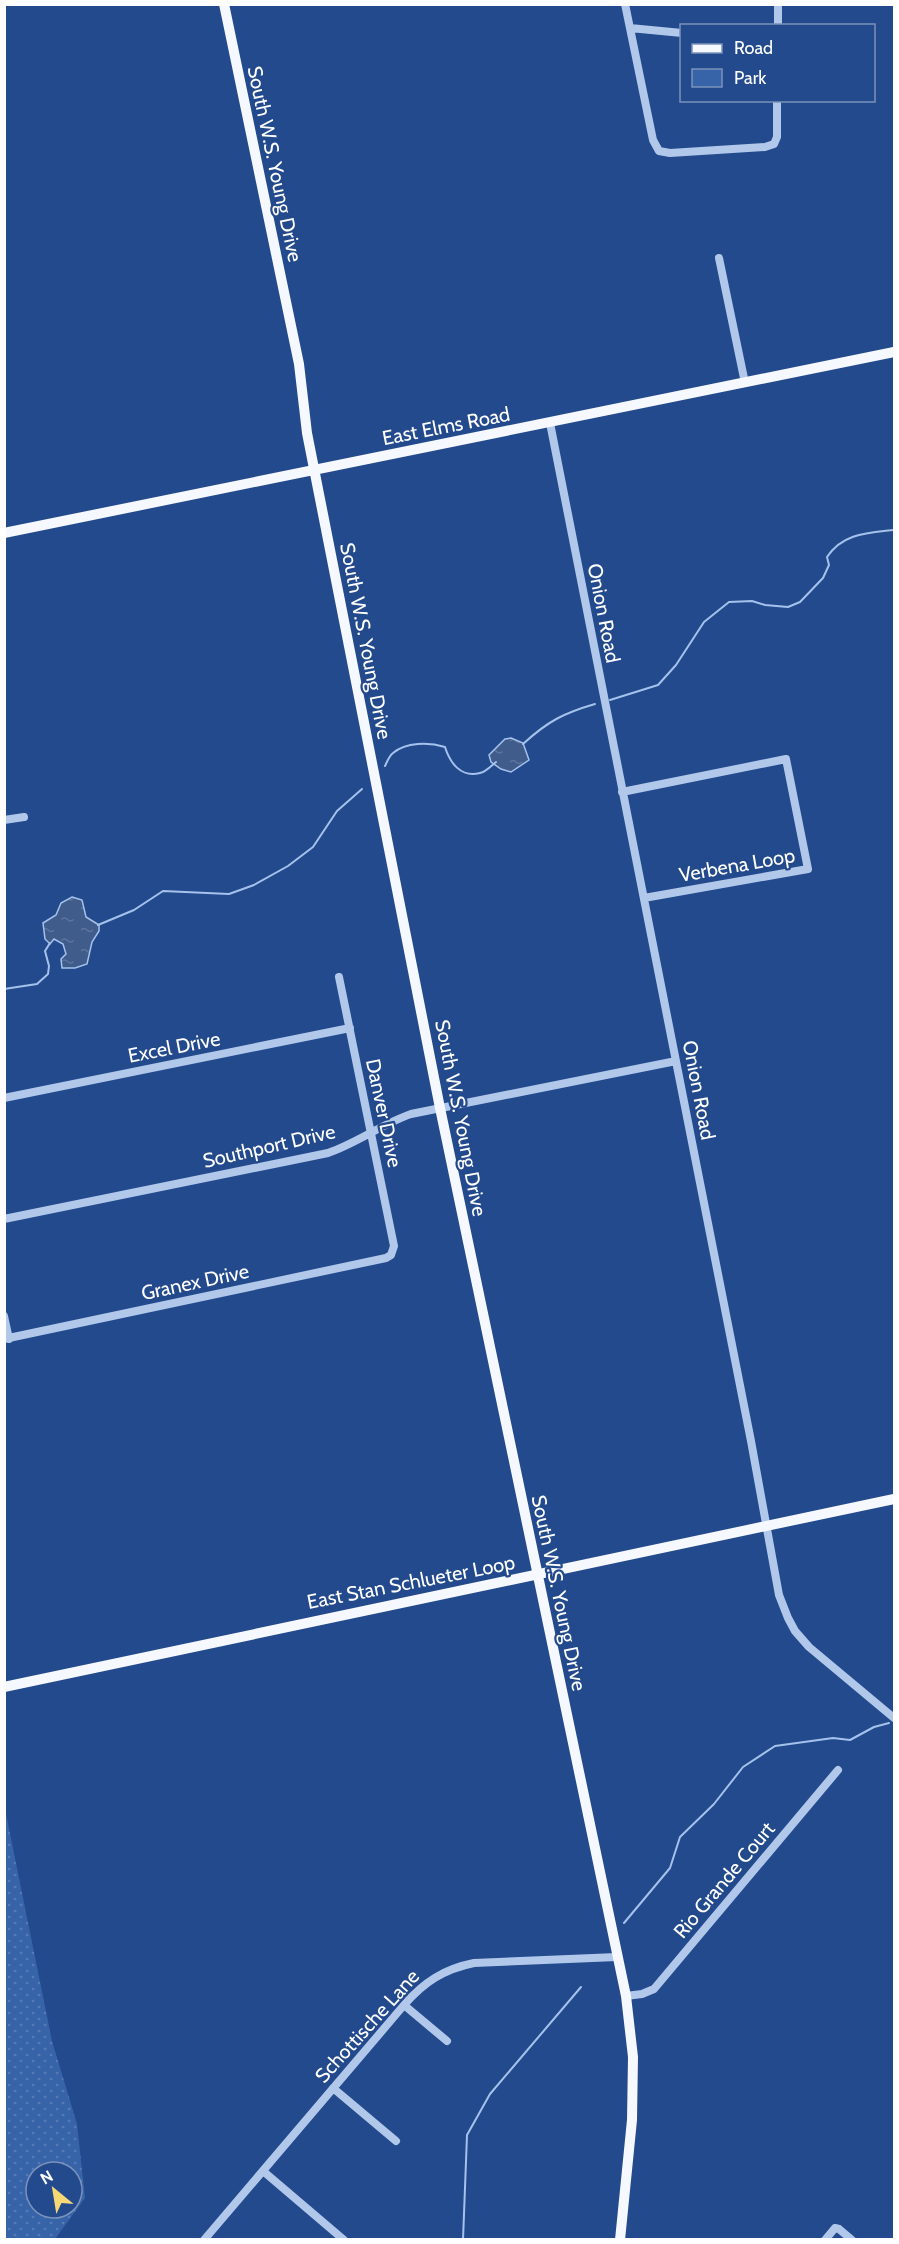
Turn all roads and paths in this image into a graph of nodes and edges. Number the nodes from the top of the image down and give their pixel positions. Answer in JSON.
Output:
{"nodes":[{"id":1,"x":224,"y":4,"type":"edge"},
{"id":2,"x":625,"y":4,"type":"edge"},
{"id":3,"x":778,"y":4,"type":"edge"},
{"id":4,"x":777,"y":24,"type":"edge"},
{"id":5,"x":630,"y":28,"type":"junction"},
{"id":6,"x":680,"y":33,"type":"edge"},
{"id":7,"x":777,"y":102,"type":"edge"},
{"id":8,"x":719,"y":258,"type":"dead end"},
{"id":9,"x":894,"y":352,"type":"edge"},
{"id":10,"x":745,"y":383,"type":"junction"},
{"id":11,"x":550,"y":423,"type":"junction"},
{"id":12,"x":314,"y":470,"type":"junction"},
{"id":13,"x":4,"y":533,"type":"edge"},
{"id":14,"x":622,"y":792,"type":"junction"},
{"id":15,"x":24,"y":817,"type":"dead end"},
{"id":16,"x":4,"y":820,"type":"edge"},
{"id":17,"x":644,"y":898,"type":"junction"},
{"id":18,"x":339,"y":977,"type":"dead end"},
{"id":19,"x":350,"y":1028,"type":"junction"},
{"id":20,"x":676,"y":1061,"type":"junction"},
{"id":21,"x":4,"y":1098,"type":"edge"},
{"id":22,"x":440,"y":1108,"type":"junction"},
{"id":23,"x":372,"y":1133,"type":"junction"},
{"id":24,"x":4,"y":1219,"type":"edge"},
{"id":25,"x":391,"y":1255,"type":"joint"},
{"id":26,"x":4,"y":1316,"type":"edge"},
{"id":27,"x":7,"y":1339,"type":"edge"},
{"id":28,"x":894,"y":1499,"type":"edge"},
{"id":29,"x":766,"y":1526,"type":"junction"},
{"id":30,"x":536,"y":1575,"type":"junction"},
{"id":31,"x":4,"y":1687,"type":"edge"},
{"id":32,"x":894,"y":1718,"type":"edge"},
{"id":33,"x":838,"y":1770,"type":"dead end"},
{"id":34,"x":617,"y":1957,"type":"junction"},
{"id":35,"x":626,"y":1996,"type":"junction"},
{"id":36,"x":404,"y":2005,"type":"junction"},
{"id":37,"x":447,"y":2041,"type":"dead end"},
{"id":38,"x":333,"y":2088,"type":"junction"},
{"id":39,"x":396,"y":2141,"type":"dead end"},
{"id":40,"x":263,"y":2171,"type":"junction"},
{"id":41,"x":204,"y":2240,"type":"edge"},
{"id":42,"x":344,"y":2240,"type":"edge"},
{"id":43,"x":620,"y":2240,"type":"edge"},
{"id":44,"x":825,"y":2240,"type":"edge"},
{"id":45,"x":852,"y":2240,"type":"edge"}],
"edges":[{"from":1,"to":12,"type":"main road","name":"South W.S. Young Drive"},
{"from":2,"to":5,"type":"street"},
{"from":3,"to":4,"type":"street"},
{"from":5,"to":6,"type":"street"},
{"from":5,"to":7,"type":"street"},
{"from":8,"to":10,"type":"street"},
{"from":9,"to":10,"type":"main road","name":"East Elms Road"},
{"from":10,"to":11,"type":"main road","name":"East Elms Road"},
{"from":11,"to":12,"type":"main road","name":"East Elms Road"},
{"from":11,"to":14,"type":"street","name":"Onion Road"},
{"from":12,"to":13,"type":"main road","name":"East Elms Road"},
{"from":12,"to":22,"type":"main road","name":"South W.S. Young Drive"},
{"from":14,"to":17,"type":"street","name":"Onion Road"},
{"from":14,"to":17,"type":"street","name":"Verbena Loop"},
{"from":15,"to":16,"type":"street"},
{"from":17,"to":20,"type":"street","name":"Onion Road"},
{"from":18,"to":19,"type":"street","name":"Danver Drive"},
{"from":19,"to":21,"type":"street","name":"Excel Drive"},
{"from":19,"to":23,"type":"street","name":"Danver Drive"},
{"from":20,"to":22,"type":"street","name":"Southport Drive"},
{"from":20,"to":29,"type":"street","name":"Onion Road"},
{"from":22,"to":23,"type":"street","name":"Southport Drive"},
{"from":22,"to":30,"type":"main road","name":"South W.S. Young Drive"},
{"from":23,"to":24,"type":"street","name":"Southport Drive"},
{"from":23,"to":25,"type":"street","name":"Danver Drive"},
{"from":25,"to":27,"type":"street","name":"Granex Drive"},
{"from":26,"to":27,"type":"street"},
{"from":28,"to":29,"type":"main road","name":"East Stan Schlueter Loop"},
{"from":29,"to":30,"type":"main road","name":"East Stan Schlueter Loop"},
{"from":29,"to":32,"type":"street","name":"Onion Road"},
{"from":30,"to":31,"type":"main road","name":"East Stan Schlueter Loop"},
{"from":30,"to":34,"type":"main road","name":"South W.S. Young Drive"},
{"from":33,"to":35,"type":"street","name":"Rio Grande Court"},
{"from":34,"to":35,"type":"main road","name":"South W.S. Young Drive"},
{"from":34,"to":36,"type":"street","name":"Schottische Lane"},
{"from":35,"to":43,"type":"main road","name":"South W.S. Young Drive"},
{"from":36,"to":37,"type":"street"},
{"from":36,"to":38,"type":"street","name":"Schottische Lane"},
{"from":38,"to":39,"type":"street"},
{"from":38,"to":40,"type":"street","name":"Schottische Lane"},
{"from":40,"to":41,"type":"street","name":"Schottische Lane"},
{"from":40,"to":42,"type":"street"},
{"from":44,"to":45,"type":"street"}]}
